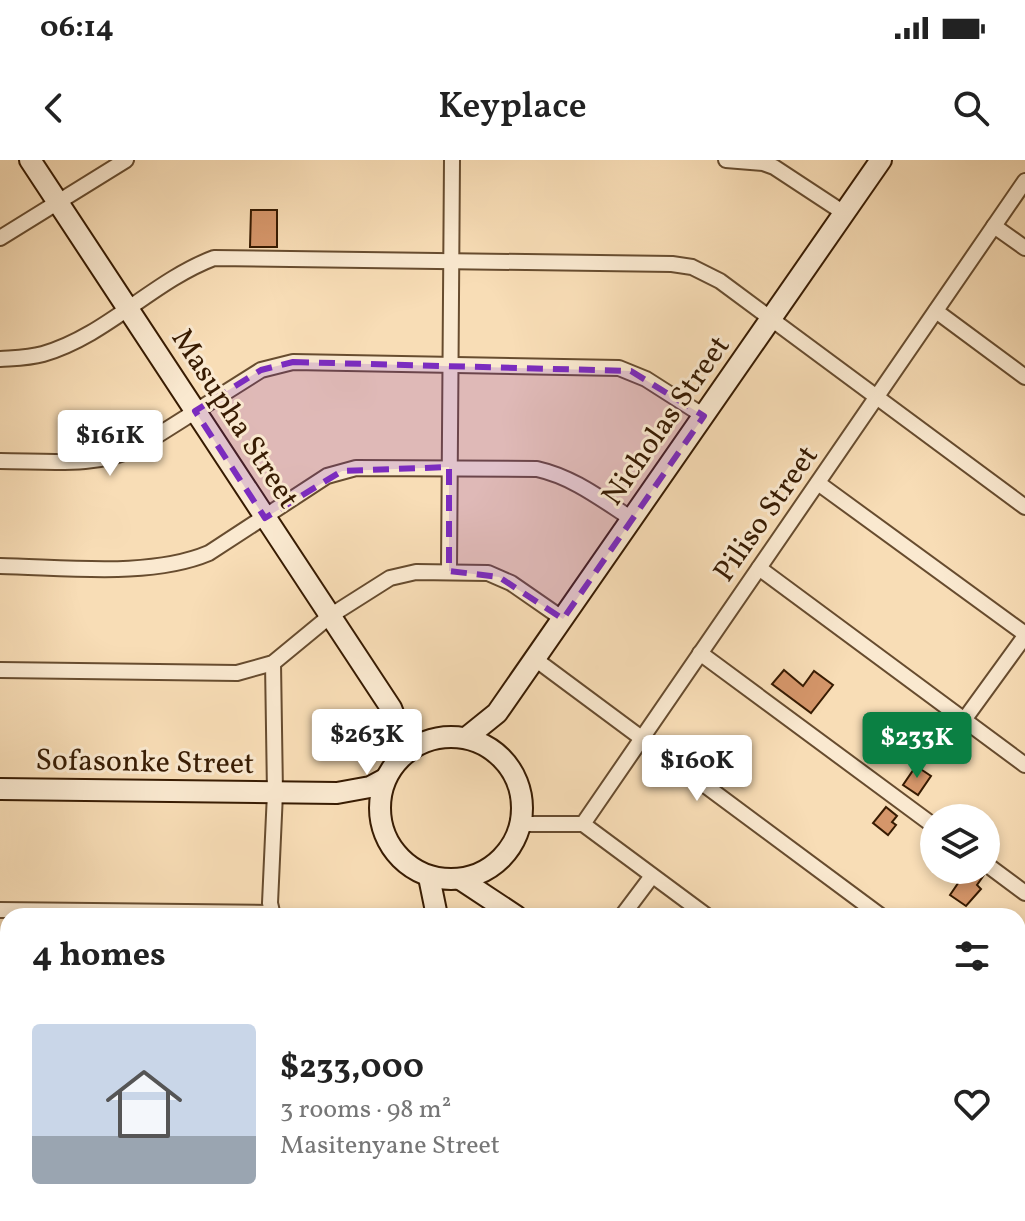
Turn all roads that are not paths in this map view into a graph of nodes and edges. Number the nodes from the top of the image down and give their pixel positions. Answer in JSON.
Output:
{"nodes":[{"id":1,"x":30,"y":160,"type":"edge"},
{"id":2,"x":126,"y":160,"type":"edge"},
{"id":3,"x":452,"y":160,"type":"edge"},
{"id":4,"x":726,"y":160,"type":"edge"},
{"id":5,"x":881,"y":160,"type":"edge"},
{"id":6,"x":1025,"y":181,"type":"edge"},
{"id":7,"x":58,"y":203,"type":"junction"},
{"id":8,"x":844,"y":213,"type":"junction"},
{"id":9,"x":994,"y":226,"type":"junction"},
{"id":10,"x":0,"y":238,"type":"edge"},
{"id":11,"x":1025,"y":248,"type":"edge"},
{"id":12,"x":451,"y":262,"type":"junction"},
{"id":13,"x":128,"y":308,"type":"junction"},
{"id":14,"x":936,"y":311,"type":"junction"},
{"id":15,"x":771,"y":319,"type":"junction"},
{"id":16,"x":0,"y":359,"type":"edge"},
{"id":17,"x":450,"y":364,"type":"junction"},
{"id":18,"x":1025,"y":377,"type":"edge"},
{"id":19,"x":876,"y":397,"type":"junction"},
{"id":20,"x":195,"y":411,"type":"junction"},
{"id":21,"x":704,"y":416,"type":"junction"},
{"id":22,"x":0,"y":461,"type":"edge"},
{"id":23,"x":449,"y":467,"type":"junction"},
{"id":24,"x":818,"y":483,"type":"junction"},
{"id":25,"x":1025,"y":507,"type":"edge"},
{"id":26,"x":265,"y":518,"type":"junction"},
{"id":27,"x":632,"y":519,"type":"junction"},
{"id":28,"x":0,"y":566,"type":"edge"},
{"id":29,"x":759,"y":568,"type":"junction"},
{"id":30,"x":449,"y":571,"type":"junction"},
{"id":31,"x":330,"y":616,"type":"junction"},
{"id":32,"x":563,"y":619,"type":"junction"},
{"id":33,"x":1025,"y":635,"type":"edge"},
{"id":34,"x":700,"y":653,"type":"junction"},
{"id":35,"x":535,"y":659,"type":"junction"},
{"id":36,"x":273,"y":663,"type":"junction"},
{"id":37,"x":0,"y":670,"type":"edge"},
{"id":38,"x":391,"y":708,"type":"junction"},
{"id":39,"x":497,"y":713,"type":"junction"},
{"id":40,"x":964,"y":720,"type":"junction"},
{"id":41,"x":437,"y":738,"type":"junction"},
{"id":42,"x":466,"y":738,"type":"junction"},
{"id":43,"x":641,"y":739,"type":"junction"},
{"id":44,"x":498,"y":754,"type":"junction"},
{"id":45,"x":398,"y":760,"type":"junction"},
{"id":46,"x":1025,"y":765,"type":"edge"},
{"id":47,"x":385,"y":779,"type":"junction"},
{"id":48,"x":0,"y":789,"type":"edge"},
{"id":49,"x":275,"y":793,"type":"junction"},
{"id":50,"x":337,"y":793,"type":"junction"},
{"id":51,"x":379,"y":806,"type":"junction"},
{"id":52,"x":920,"y":816,"type":"edge"},
{"id":53,"x":521,"y":824,"type":"junction"},
{"id":54,"x":583,"y":824,"type":"junction"},
{"id":55,"x":495,"y":865,"type":"junction"},
{"id":56,"x":1000,"y":874,"type":"edge"},
{"id":57,"x":652,"y":876,"type":"junction"},
{"id":58,"x":429,"y":877,"type":"junction"},
{"id":59,"x":456,"y":880,"type":"junction"},
{"id":60,"x":1025,"y":893,"type":"edge"},
{"id":61,"x":272,"y":908,"type":"edge"},
{"id":62,"x":435,"y":908,"type":"edge"},
{"id":63,"x":447,"y":908,"type":"edge"},
{"id":64,"x":502,"y":908,"type":"edge"},
{"id":65,"x":510,"y":908,"type":"edge"},
{"id":66,"x":628,"y":908,"type":"edge"},
{"id":67,"x":696,"y":908,"type":"edge"},
{"id":68,"x":870,"y":908,"type":"edge"}],
"edges":[{"from":1,"to":7,"type":"main road","name":"Masupha Street"},
{"from":2,"to":7,"type":"street"},
{"from":3,"to":12,"type":"street"},
{"from":4,"to":8,"type":"street"},
{"from":5,"to":8,"type":"main road","name":"Nicholas Street"},
{"from":6,"to":9,"type":"street","name":"Piliso Street"},
{"from":7,"to":10,"type":"street"},
{"from":7,"to":13,"type":"main road","name":"Masupha Street"},
{"from":8,"to":15,"type":"main road","name":"Nicholas Street"},
{"from":9,"to":11,"type":"street"},
{"from":9,"to":14,"type":"street","name":"Piliso Street"},
{"from":12,"to":13,"type":"street"},
{"from":12,"to":15,"type":"street"},
{"from":12,"to":17,"type":"street"},
{"from":13,"to":16,"type":"street"},
{"from":13,"to":20,"type":"main road","name":"Masupha Street"},
{"from":14,"to":18,"type":"street"},
{"from":14,"to":19,"type":"street","name":"Piliso Street"},
{"from":15,"to":19,"type":"street"},
{"from":15,"to":21,"type":"main road","name":"Nicholas Street"},
{"from":17,"to":20,"type":"street"},
{"from":17,"to":21,"type":"street"},
{"from":17,"to":23,"type":"street"},
{"from":19,"to":24,"type":"street","name":"Piliso Street"},
{"from":19,"to":25,"type":"street"},
{"from":20,"to":22,"type":"street"},
{"from":20,"to":26,"type":"main road","name":"Masupha Street"},
{"from":21,"to":27,"type":"main road","name":"Nicholas Street"},
{"from":23,"to":26,"type":"street"},
{"from":23,"to":27,"type":"street"},
{"from":23,"to":30,"type":"street"},
{"from":24,"to":29,"type":"street","name":"Piliso Street"},
{"from":24,"to":33,"type":"street"},
{"from":26,"to":28,"type":"street"},
{"from":26,"to":31,"type":"main road","name":"Masupha Street"},
{"from":27,"to":32,"type":"main road","name":"Nicholas Street"},
{"from":29,"to":34,"type":"street","name":"Piliso Street"},
{"from":29,"to":40,"type":"street"},
{"from":30,"to":31,"type":"street"},
{"from":30,"to":32,"type":"street"},
{"from":31,"to":36,"type":"street"},
{"from":31,"to":38,"type":"main road","name":"Masupha Street"},
{"from":32,"to":35,"type":"main road","name":"Nicholas Street"},
{"from":33,"to":40,"type":"street"},
{"from":34,"to":43,"type":"street","name":"Piliso Street"},
{"from":34,"to":52,"type":"street"},
{"from":35,"to":39,"type":"main road","name":"Nicholas Street"},
{"from":35,"to":43,"type":"street"},
{"from":36,"to":37,"type":"street"},
{"from":36,"to":49,"type":"street"},
{"from":38,"to":41,"type":"main road","name":"Masupha Street"},
{"from":38,"to":45,"type":"main road","name":"Masupha Street"},
{"from":39,"to":42,"type":"main road","name":"Nicholas Street"},
{"from":39,"to":44,"type":"main road"},
{"from":40,"to":46,"type":"street"},
{"from":41,"to":42,"type":"main road"},
{"from":41,"to":45,"type":"main road"},
{"from":42,"to":44,"type":"main road"},
{"from":43,"to":54,"type":"street","name":"Piliso Street"},
{"from":43,"to":68,"type":"street"},
{"from":44,"to":53,"type":"main road"},
{"from":45,"to":47,"type":"main road"},
{"from":47,"to":50,"type":"main road","name":"Sofasonke Street"},
{"from":47,"to":51,"type":"main road"},
{"from":48,"to":49,"type":"main road","name":"Sofasonke Street"},
{"from":49,"to":50,"type":"main road","name":"Sofasonke Street"},
{"from":49,"to":61,"type":"street"},
{"from":50,"to":51,"type":"main road","name":"Sofasonke Street"},
{"from":51,"to":58,"type":"main road"},
{"from":53,"to":54,"type":"street"},
{"from":53,"to":55,"type":"main road"},
{"from":54,"to":57,"type":"street"},
{"from":55,"to":59,"type":"main road"},
{"from":55,"to":65,"type":"main road"},
{"from":56,"to":60,"type":"street"},
{"from":57,"to":66,"type":"street"},
{"from":57,"to":67,"type":"street"},
{"from":58,"to":59,"type":"main road"},
{"from":58,"to":62,"type":"main road"},
{"from":59,"to":63,"type":"main road"},
{"from":59,"to":64,"type":"main road"}]}
